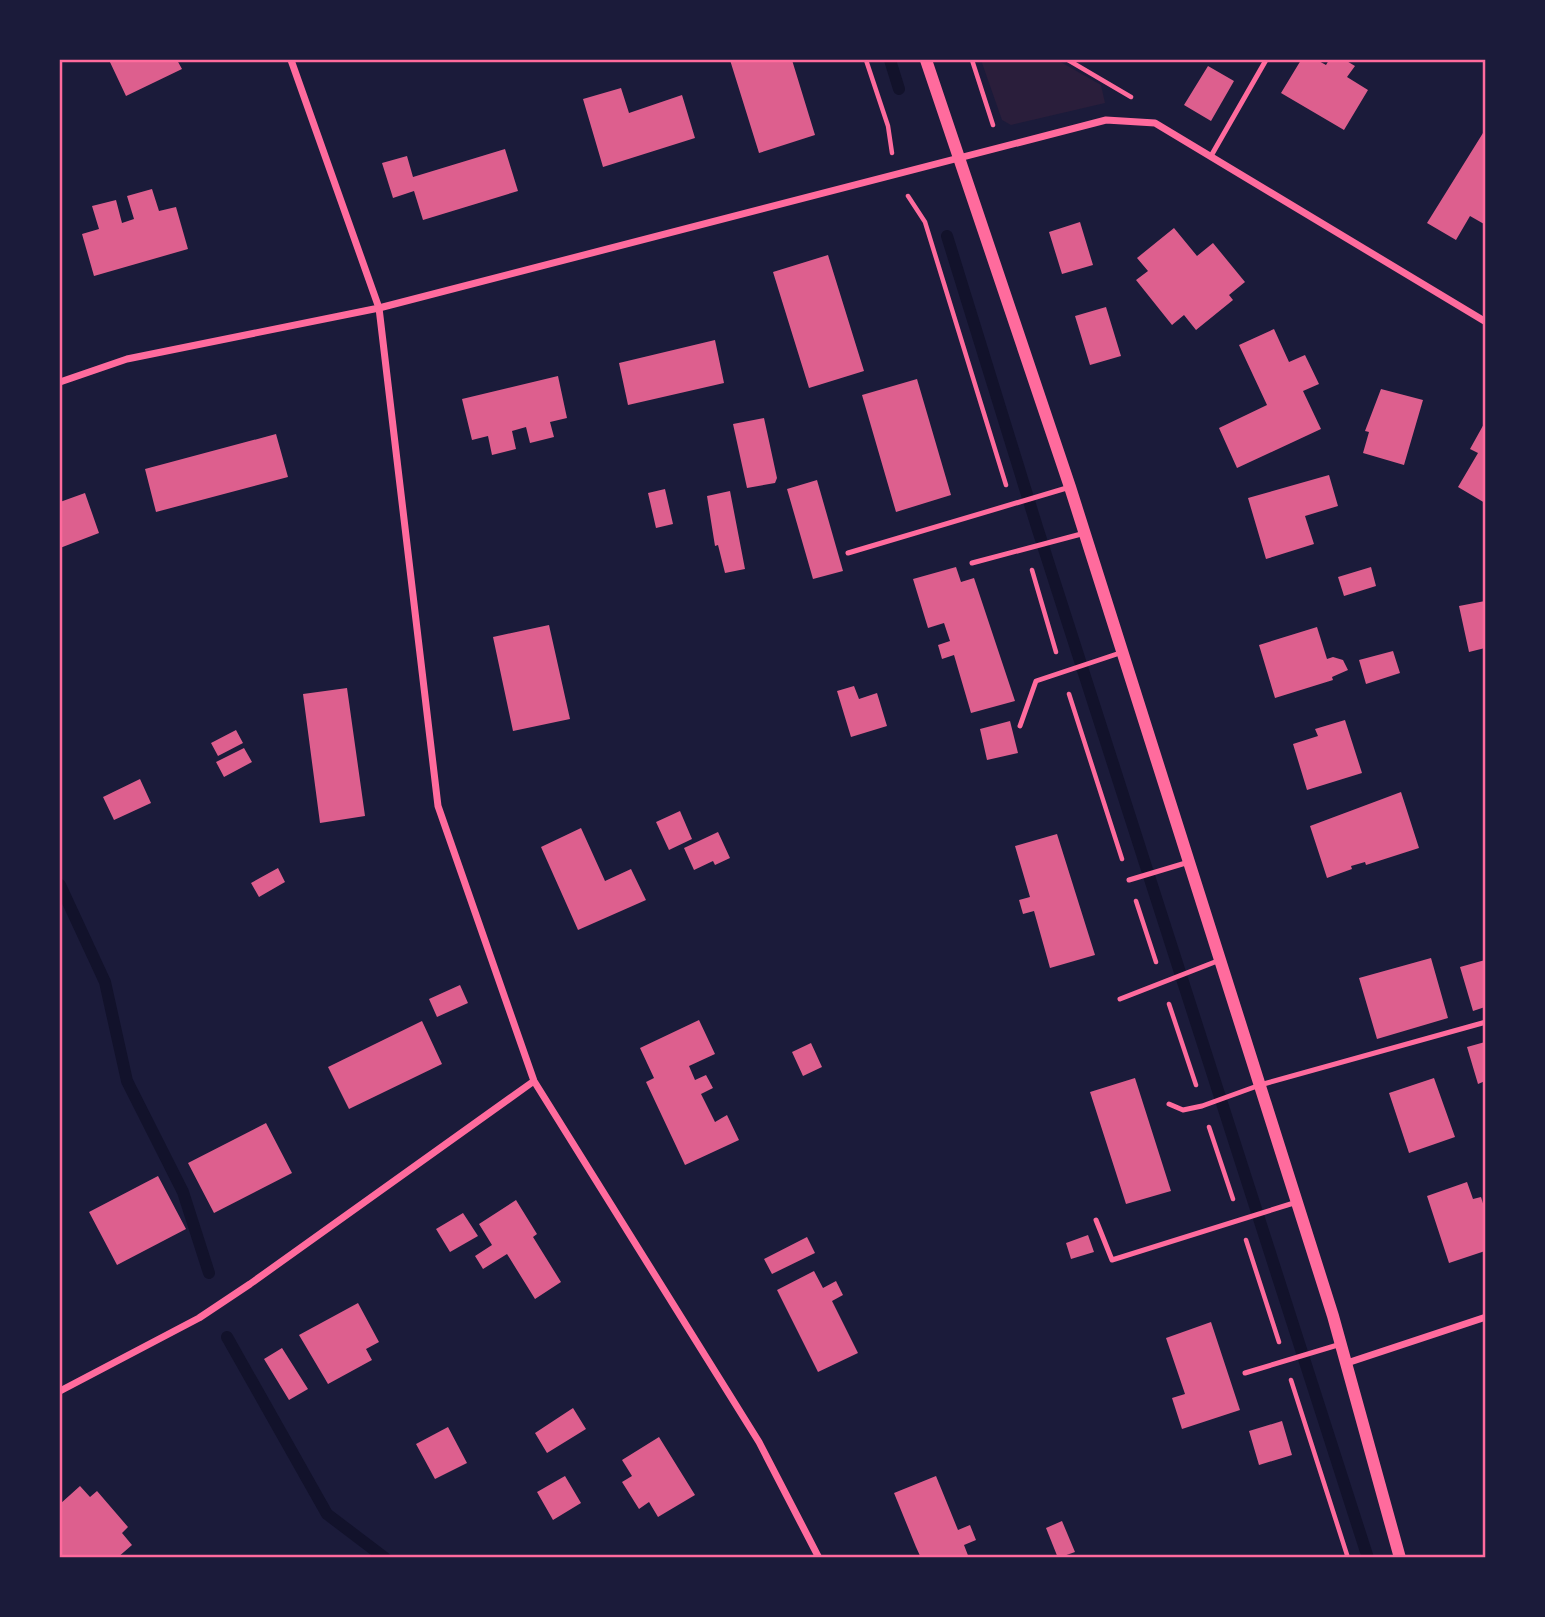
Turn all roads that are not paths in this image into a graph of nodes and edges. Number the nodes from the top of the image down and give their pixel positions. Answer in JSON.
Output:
{"nodes":[{"id":1,"x":291,"y":60,"type":"edge"},
{"id":2,"x":926,"y":60,"type":"edge"},
{"id":3,"x":1266,"y":60,"type":"edge"},
{"id":4,"x":1211,"y":156,"type":"junction"},
{"id":5,"x":957,"y":159,"type":"junction"},
{"id":6,"x":379,"y":308,"type":"junction"},
{"id":7,"x":1486,"y":322,"type":"edge"},
{"id":8,"x":60,"y":382,"type":"edge"},
{"id":9,"x":1070,"y":487,"type":"junction"},
{"id":10,"x":1085,"y":533,"type":"junction"},
{"id":11,"x":848,"y":553,"type":"dead end"},
{"id":12,"x":972,"y":564,"type":"dead end"},
{"id":13,"x":1123,"y":652,"type":"junction"},
{"id":14,"x":1020,"y":726,"type":"dead end"},
{"id":15,"x":1189,"y":862,"type":"junction"},
{"id":16,"x":1129,"y":880,"type":"road end"},
{"id":17,"x":1220,"y":960,"type":"junction"},
{"id":18,"x":1120,"y":999,"type":"dead end"},
{"id":19,"x":1486,"y":1023,"type":"edge"},
{"id":20,"x":534,"y":1081,"type":"junction"},
{"id":21,"x":1259,"y":1085,"type":"junction"},
{"id":22,"x":1169,"y":1104,"type":"dead end"},
{"id":23,"x":1297,"y":1202,"type":"junction"},
{"id":24,"x":1096,"y":1220,"type":"dead end"},
{"id":25,"x":1486,"y":1317,"type":"edge"},
{"id":26,"x":1341,"y":1344,"type":"junction"},
{"id":27,"x":1347,"y":1363,"type":"junction"},
{"id":28,"x":1245,"y":1373,"type":"dead end"},
{"id":29,"x":60,"y":1391,"type":"edge"},
{"id":30,"x":819,"y":1558,"type":"edge"},
{"id":31,"x":1400,"y":1558,"type":"edge"}],
"edges":[{"from":1,"to":6,"type":"street"},
{"from":2,"to":5,"type":"street"},
{"from":3,"to":4,"type":"lane"},
{"from":4,"to":5,"type":"street"},
{"from":4,"to":7,"type":"street"},
{"from":5,"to":6,"type":"street"},
{"from":5,"to":9,"type":"street"},
{"from":6,"to":8,"type":"street"},
{"from":6,"to":20,"type":"street"},
{"from":9,"to":10,"type":"street"},
{"from":9,"to":11,"type":"lane"},
{"from":10,"to":12,"type":"lane"},
{"from":10,"to":13,"type":"street"},
{"from":13,"to":14,"type":"lane"},
{"from":13,"to":15,"type":"street"},
{"from":15,"to":16,"type":"lane"},
{"from":15,"to":17,"type":"street"},
{"from":17,"to":18,"type":"lane"},
{"from":17,"to":21,"type":"street"},
{"from":19,"to":21,"type":"lane"},
{"from":20,"to":29,"type":"street"},
{"from":20,"to":30,"type":"street"},
{"from":21,"to":22,"type":"lane"},
{"from":21,"to":23,"type":"street"},
{"from":23,"to":24,"type":"lane"},
{"from":23,"to":26,"type":"street"},
{"from":25,"to":27,"type":"street"},
{"from":26,"to":27,"type":"street"},
{"from":26,"to":28,"type":"lane"},
{"from":27,"to":31,"type":"street"}]}
